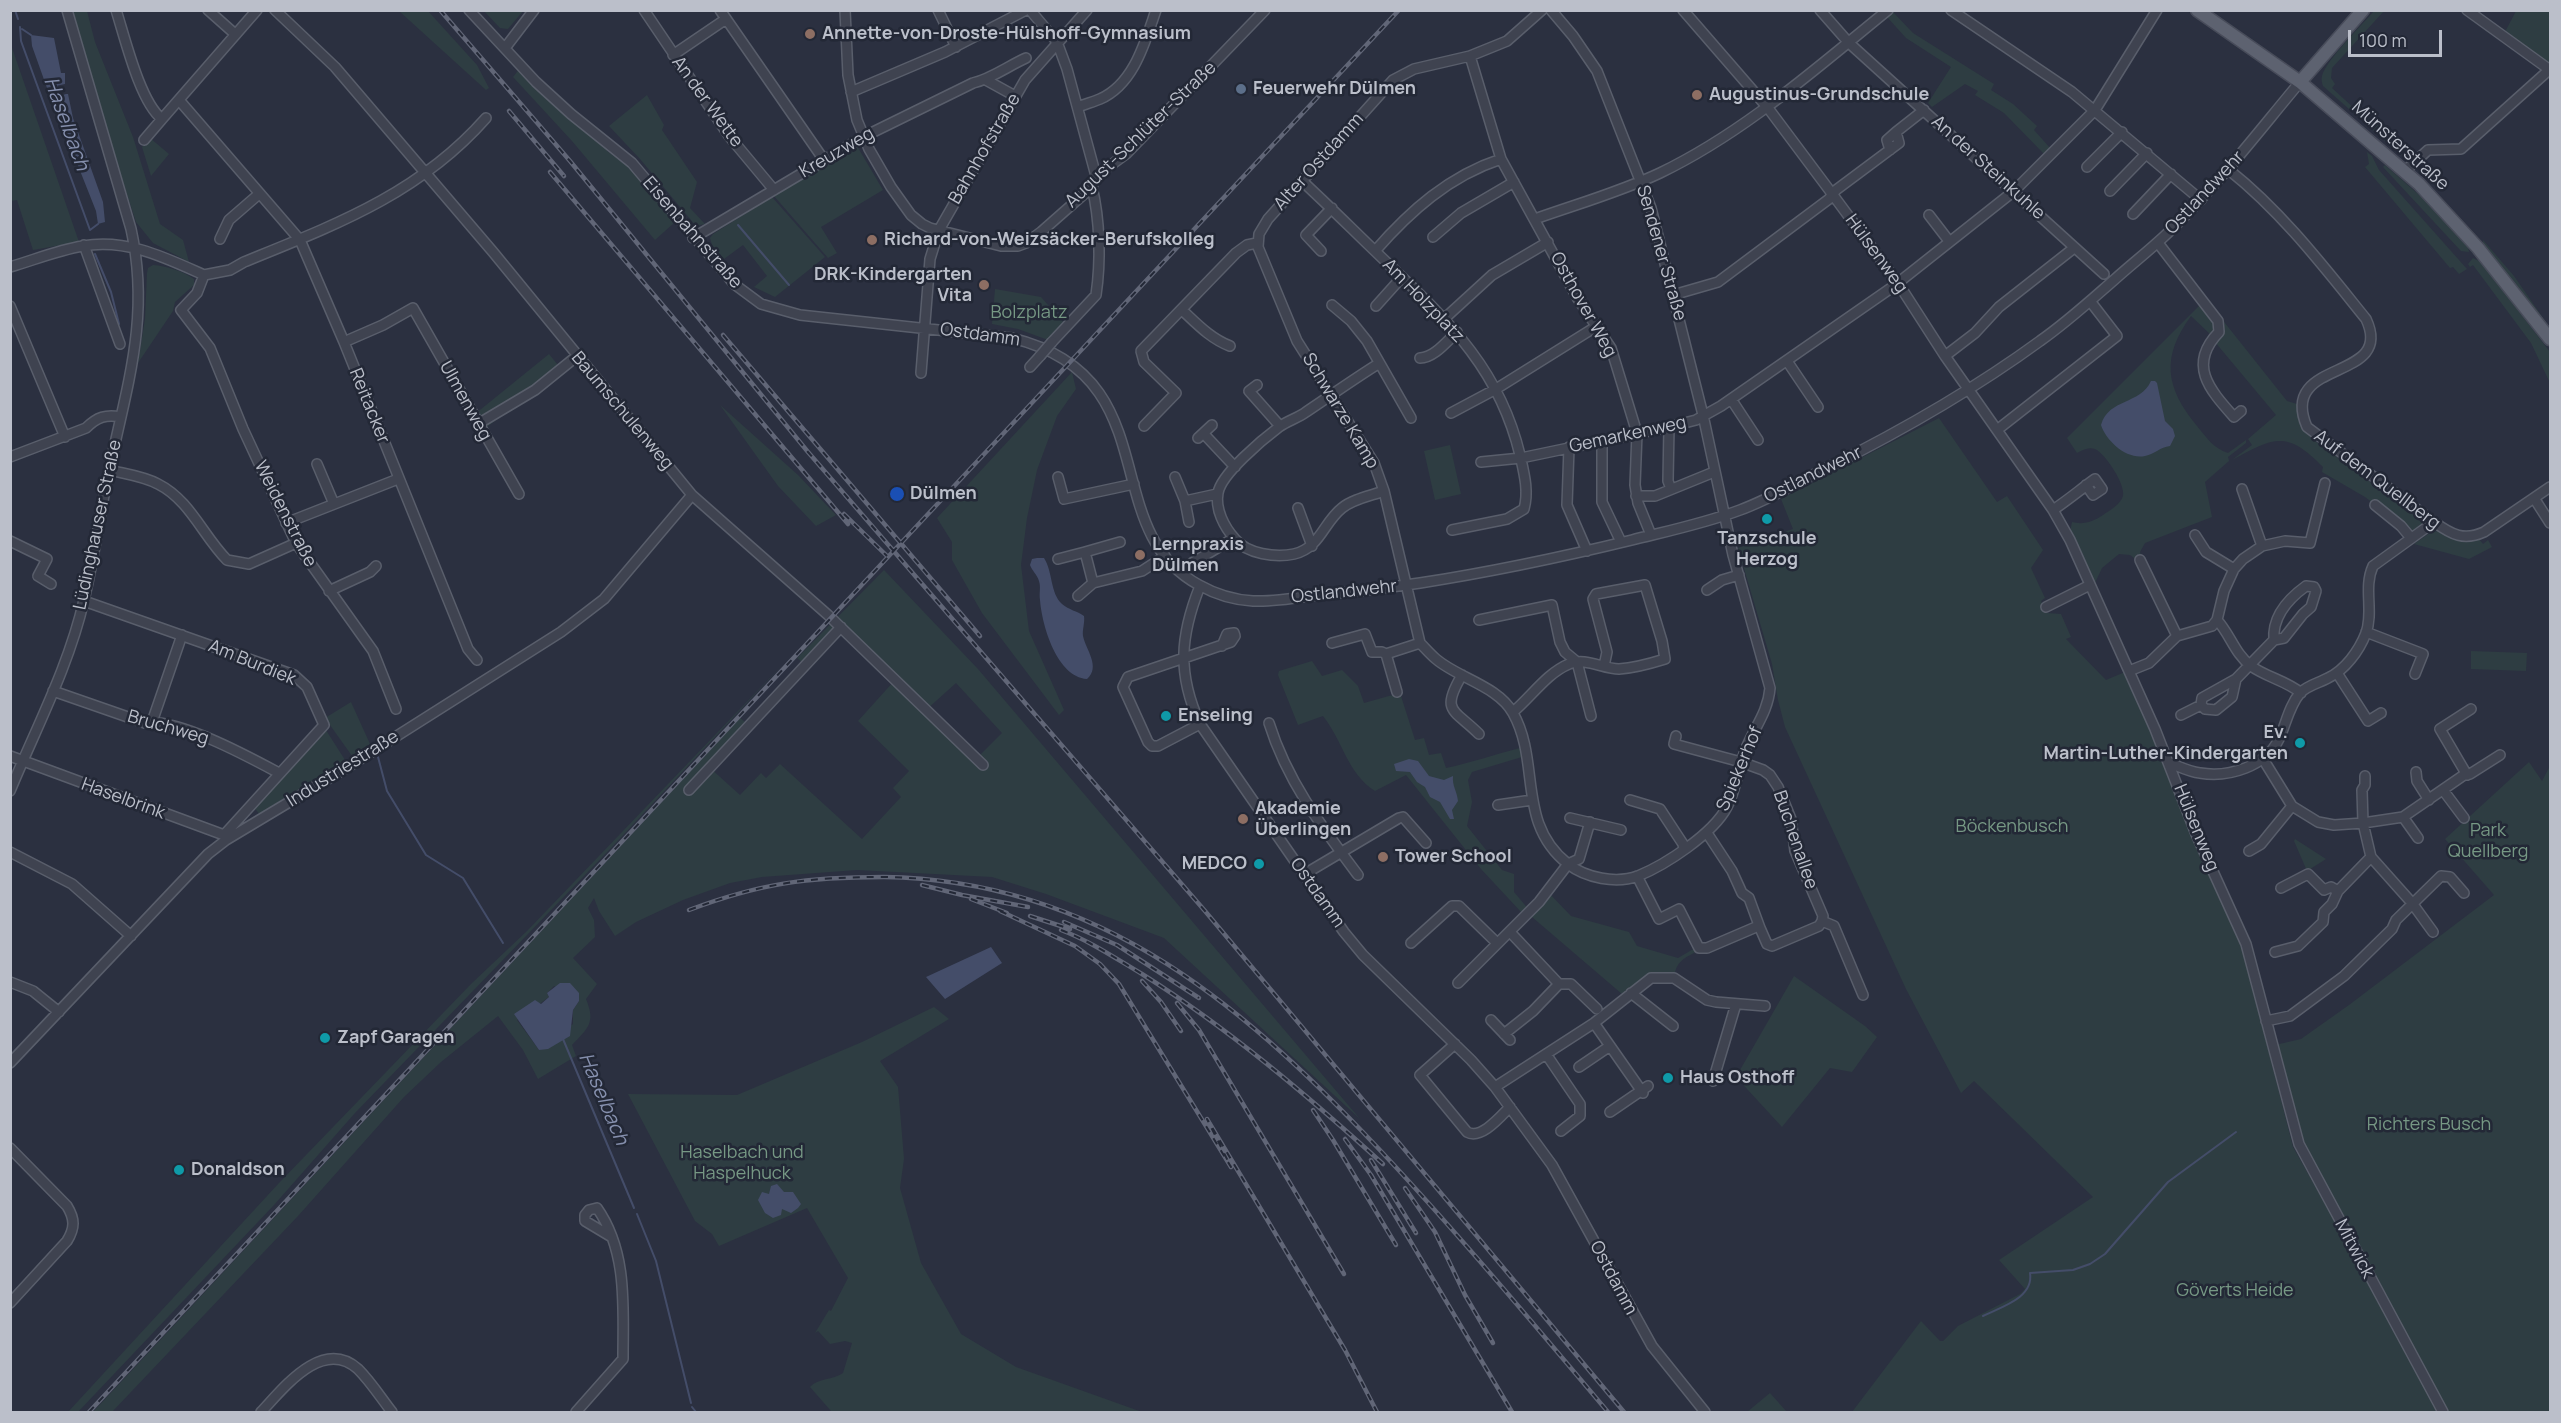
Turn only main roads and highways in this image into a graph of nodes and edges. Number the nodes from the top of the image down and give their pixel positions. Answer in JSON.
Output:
{"nodes":[{"id":1,"x":2197,"y":10,"type":"edge"},
{"id":2,"x":2363,"y":10,"type":"edge"},
{"id":3,"x":2300,"y":82,"type":"junction"},
{"id":4,"x":2550,"y":339,"type":"edge"}],
"edges":[{"from":1,"to":3,"type":"main road","name":"Münsterstraße"},
{"from":2,"to":3,"type":"main road"},
{"from":3,"to":4,"type":"main road","name":"Münsterstraße"}]}
